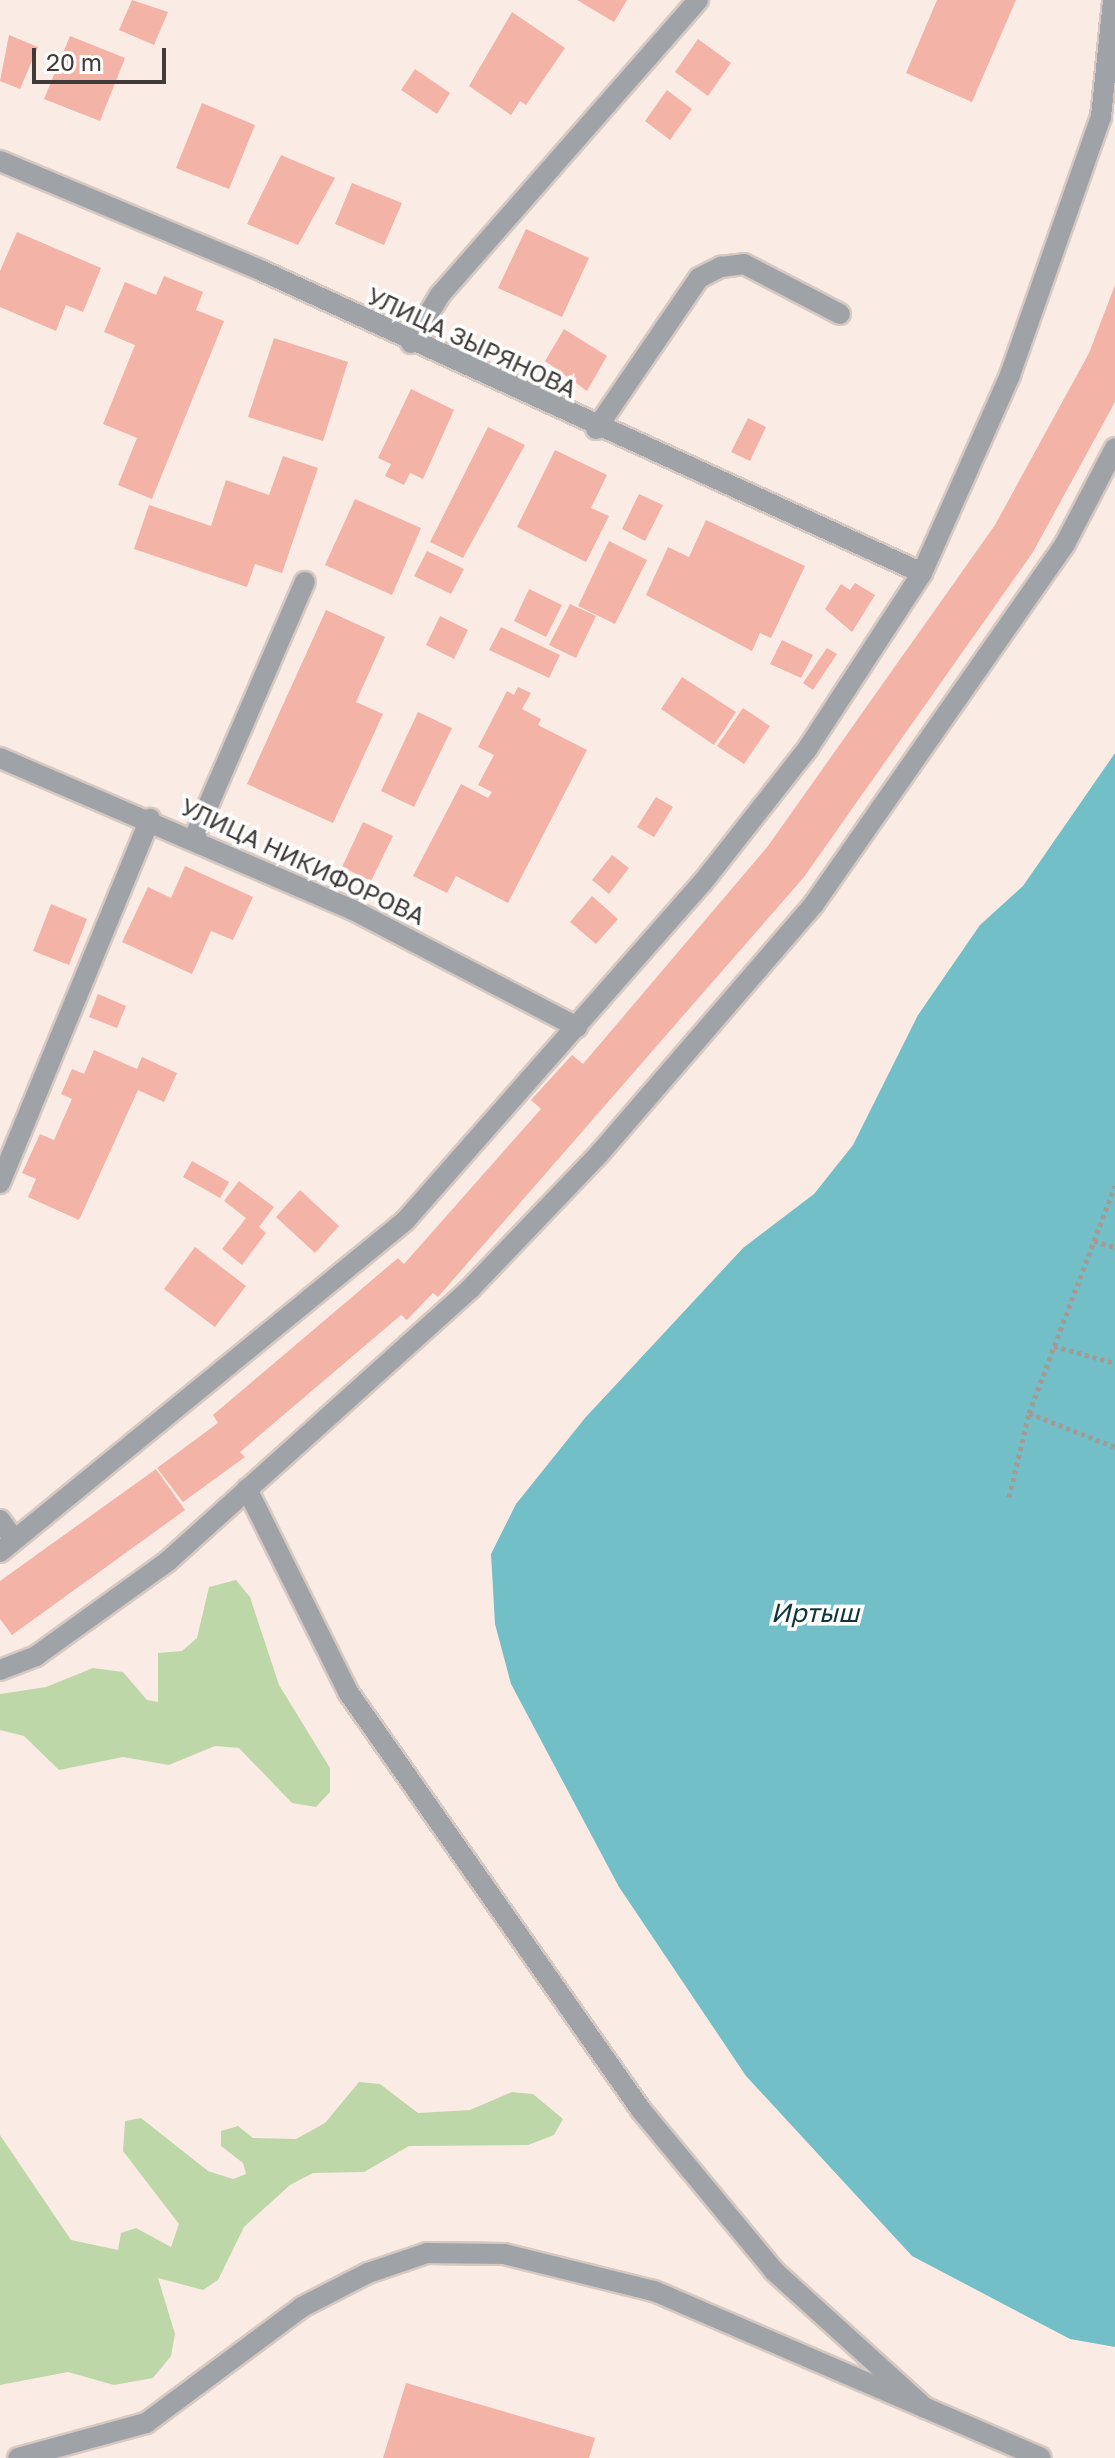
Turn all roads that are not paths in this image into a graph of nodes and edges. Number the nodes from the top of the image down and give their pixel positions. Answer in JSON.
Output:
{"nodes":[{"id":1,"x":698,"y":0,"type":"edge"},
{"id":2,"x":1113,"y":0,"type":"edge"},
{"id":3,"x":0,"y":161,"type":"edge"},
{"id":4,"x":840,"y":314,"type":"dead end"},
{"id":5,"x":411,"y":343,"type":"junction"},
{"id":6,"x":596,"y":429,"type":"junction"},
{"id":7,"x":1115,"y":448,"type":"edge"},
{"id":8,"x":922,"y":573,"type":"junction"},
{"id":9,"x":305,"y":582,"type":"dead end"},
{"id":10,"x":0,"y":758,"type":"edge"},
{"id":11,"x":150,"y":819,"type":"junction"},
{"id":12,"x":194,"y":838,"type":"junction"},
{"id":13,"x":577,"y":1027,"type":"junction"},
{"id":14,"x":0,"y":1183,"type":"edge"},
{"id":15,"x":247,"y":1489,"type":"junction"},
{"id":16,"x":0,"y":1520,"type":"edge"},
{"id":17,"x":7,"y":1545,"type":"edge"},
{"id":18,"x":0,"y":1670,"type":"edge"},
{"id":19,"x":925,"y":2408,"type":"junction"},
{"id":20,"x":18,"y":2458,"type":"edge"},
{"id":21,"x":1041,"y":2458,"type":"edge"}],
"edges":[{"from":1,"to":5,"type":"street"},
{"from":2,"to":8,"type":"street"},
{"from":3,"to":5,"type":"street","name":"УЛИЦА ЗЫРЯНОВА"},
{"from":4,"to":6,"type":"street"},
{"from":5,"to":6,"type":"street","name":"УЛИЦА ЗЫРЯНОВА"},
{"from":6,"to":8,"type":"street","name":"УЛИЦА ЗЫРЯНОВА"},
{"from":7,"to":15,"type":"street"},
{"from":8,"to":13,"type":"street"},
{"from":9,"to":12,"type":"street"},
{"from":10,"to":11,"type":"street","name":"УЛИЦА НИКИФОРОВА"},
{"from":11,"to":12,"type":"street","name":"УЛИЦА НИКИФОРОВА"},
{"from":11,"to":14,"type":"street"},
{"from":12,"to":13,"type":"street","name":"УЛИЦА НИКИФОРОВА"},
{"from":13,"to":17,"type":"street"},
{"from":15,"to":18,"type":"street"},
{"from":15,"to":19,"type":"street"},
{"from":16,"to":17,"type":"street"},
{"from":19,"to":20,"type":"street"},
{"from":19,"to":21,"type":"street"}]}
